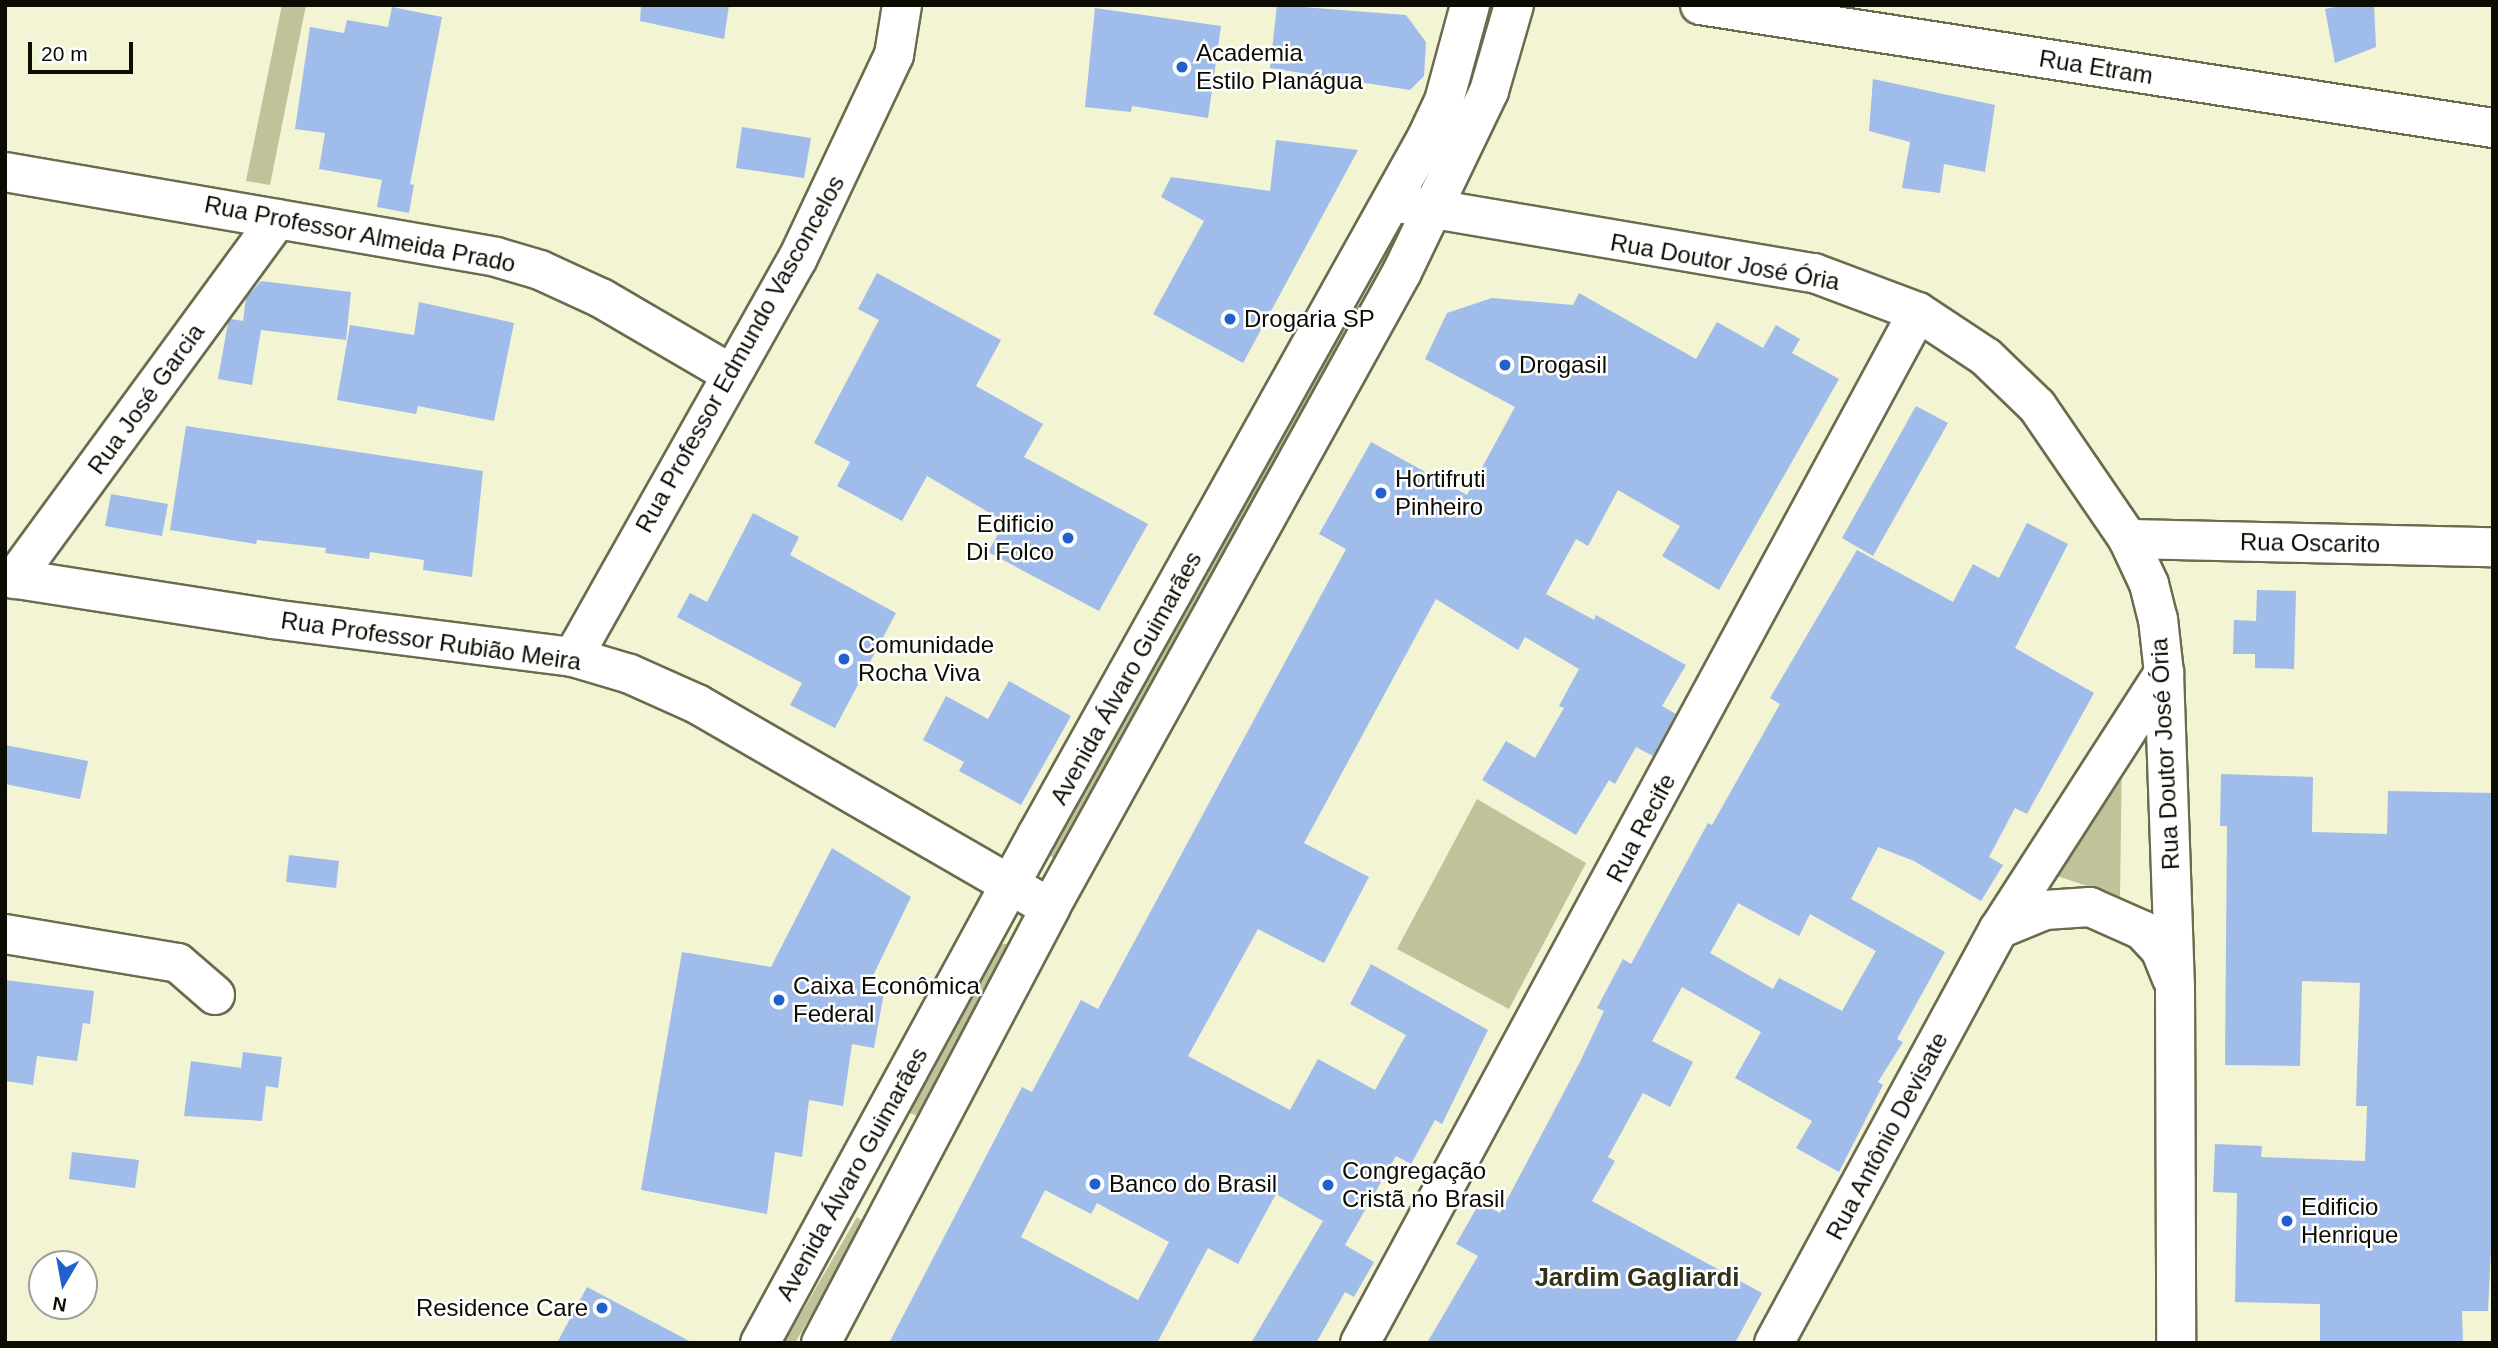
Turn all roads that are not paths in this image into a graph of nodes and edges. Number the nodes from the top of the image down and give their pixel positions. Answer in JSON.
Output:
{"nodes":[{"id":1,"x":902,"y":5,"type":"edge"},
{"id":2,"x":1470,"y":5,"type":"edge"},
{"id":3,"x":1514,"y":5,"type":"edge"},
{"id":4,"x":1700,"y":5,"type":"edge"},
{"id":5,"x":2493,"y":128,"type":"edge"},
{"id":6,"x":5,"y":172,"type":"edge"},
{"id":7,"x":1392,"y":202,"type":"junction"},
{"id":8,"x":1433,"y":212,"type":"junction"},
{"id":9,"x":277,"y":219,"type":"junction"},
{"id":10,"x":1918,"y":312,"type":"junction"},
{"id":11,"x":731,"y":374,"type":"junction"},
{"id":12,"x":2128,"y":539,"type":"junction"},
{"id":13,"x":2493,"y":547,"type":"edge"},
{"id":14,"x":10,"y":578,"type":"edge"},
{"id":15,"x":573,"y":656,"type":"junction"},
{"id":16,"x":2164,"y":673,"type":"junction"},
{"id":17,"x":1010,"y":886,"type":"junction"},
{"id":18,"x":1051,"y":906,"type":"junction"},
{"id":19,"x":1999,"y":929,"type":"junction"},
{"id":20,"x":5,"y":934,"type":"edge"},
{"id":21,"x":2175,"y":986,"type":"junction"},
{"id":22,"x":215,"y":995,"type":"dead end"},
{"id":23,"x":879,"y":1123,"type":"junction"},
{"id":24,"x":924,"y":1146,"type":"junction"},
{"id":25,"x":760,"y":1343,"type":"edge"},
{"id":26,"x":821,"y":1343,"type":"edge"},
{"id":27,"x":1360,"y":1343,"type":"edge"},
{"id":28,"x":1774,"y":1343,"type":"edge"},
{"id":29,"x":2176,"y":1343,"type":"edge"}],
"edges":[{"from":1,"to":11,"type":"street","name":"Rua Professor Edmundo Vasconcelos"},
{"from":2,"to":7,"type":"street","name":"Avenida Álvaro Guimarães"},
{"from":3,"to":8,"type":"street","name":"Avenida Álvaro Guimarães"},
{"from":4,"to":5,"type":"street","name":"Rua Etram"},
{"from":6,"to":9,"type":"street","name":"Rua Professor Almeida Prado"},
{"from":7,"to":8,"type":"street","name":"Rua Doutor José Ória"},
{"from":7,"to":17,"type":"street","name":"Avenida Álvaro Guimarães"},
{"from":8,"to":10,"type":"street","name":"Rua Doutor José Ória"},
{"from":8,"to":18,"type":"street","name":"Avenida Álvaro Guimarães"},
{"from":9,"to":11,"type":"street","name":"Rua Professor Almeida Prado"},
{"from":9,"to":14,"type":"street","name":"Rua José Garcia"},
{"from":10,"to":12,"type":"street","name":"Rua Doutor José Ória"},
{"from":10,"to":27,"type":"street","name":"Rua Recife"},
{"from":11,"to":15,"type":"street","name":"Rua Professor Edmundo Vasconcelos"},
{"from":12,"to":13,"type":"street","name":"Rua Oscarito"},
{"from":12,"to":16,"type":"street","name":"Rua Doutor José Ória"},
{"from":14,"to":15,"type":"street","name":"Rua Professor Rubião Meira"},
{"from":15,"to":17,"type":"street","name":"Rua Professor Rubião Meira"},
{"from":16,"to":19,"type":"street","name":"Rua Antônio Devisate"},
{"from":16,"to":21,"type":"street","name":"Rua Doutor José Ória"},
{"from":17,"to":18,"type":"street","name":"Rua Professor Rubião Meira"},
{"from":17,"to":23,"type":"street","name":"Avenida Álvaro Guimarães"},
{"from":18,"to":24,"type":"street","name":"Avenida Álvaro Guimarães"},
{"from":19,"to":21,"type":"street","name":"Rua Doutor José Ória"},
{"from":19,"to":28,"type":"street","name":"Rua Antônio Devisate"},
{"from":20,"to":22,"type":"street"},
{"from":21,"to":29,"type":"street","name":"Rua Doutor José Ória"},
{"from":23,"to":24,"type":"street"},
{"from":23,"to":25,"type":"street","name":"Avenida Álvaro Guimarães"},
{"from":24,"to":26,"type":"street","name":"Avenida Álvaro Guimarães"}]}
